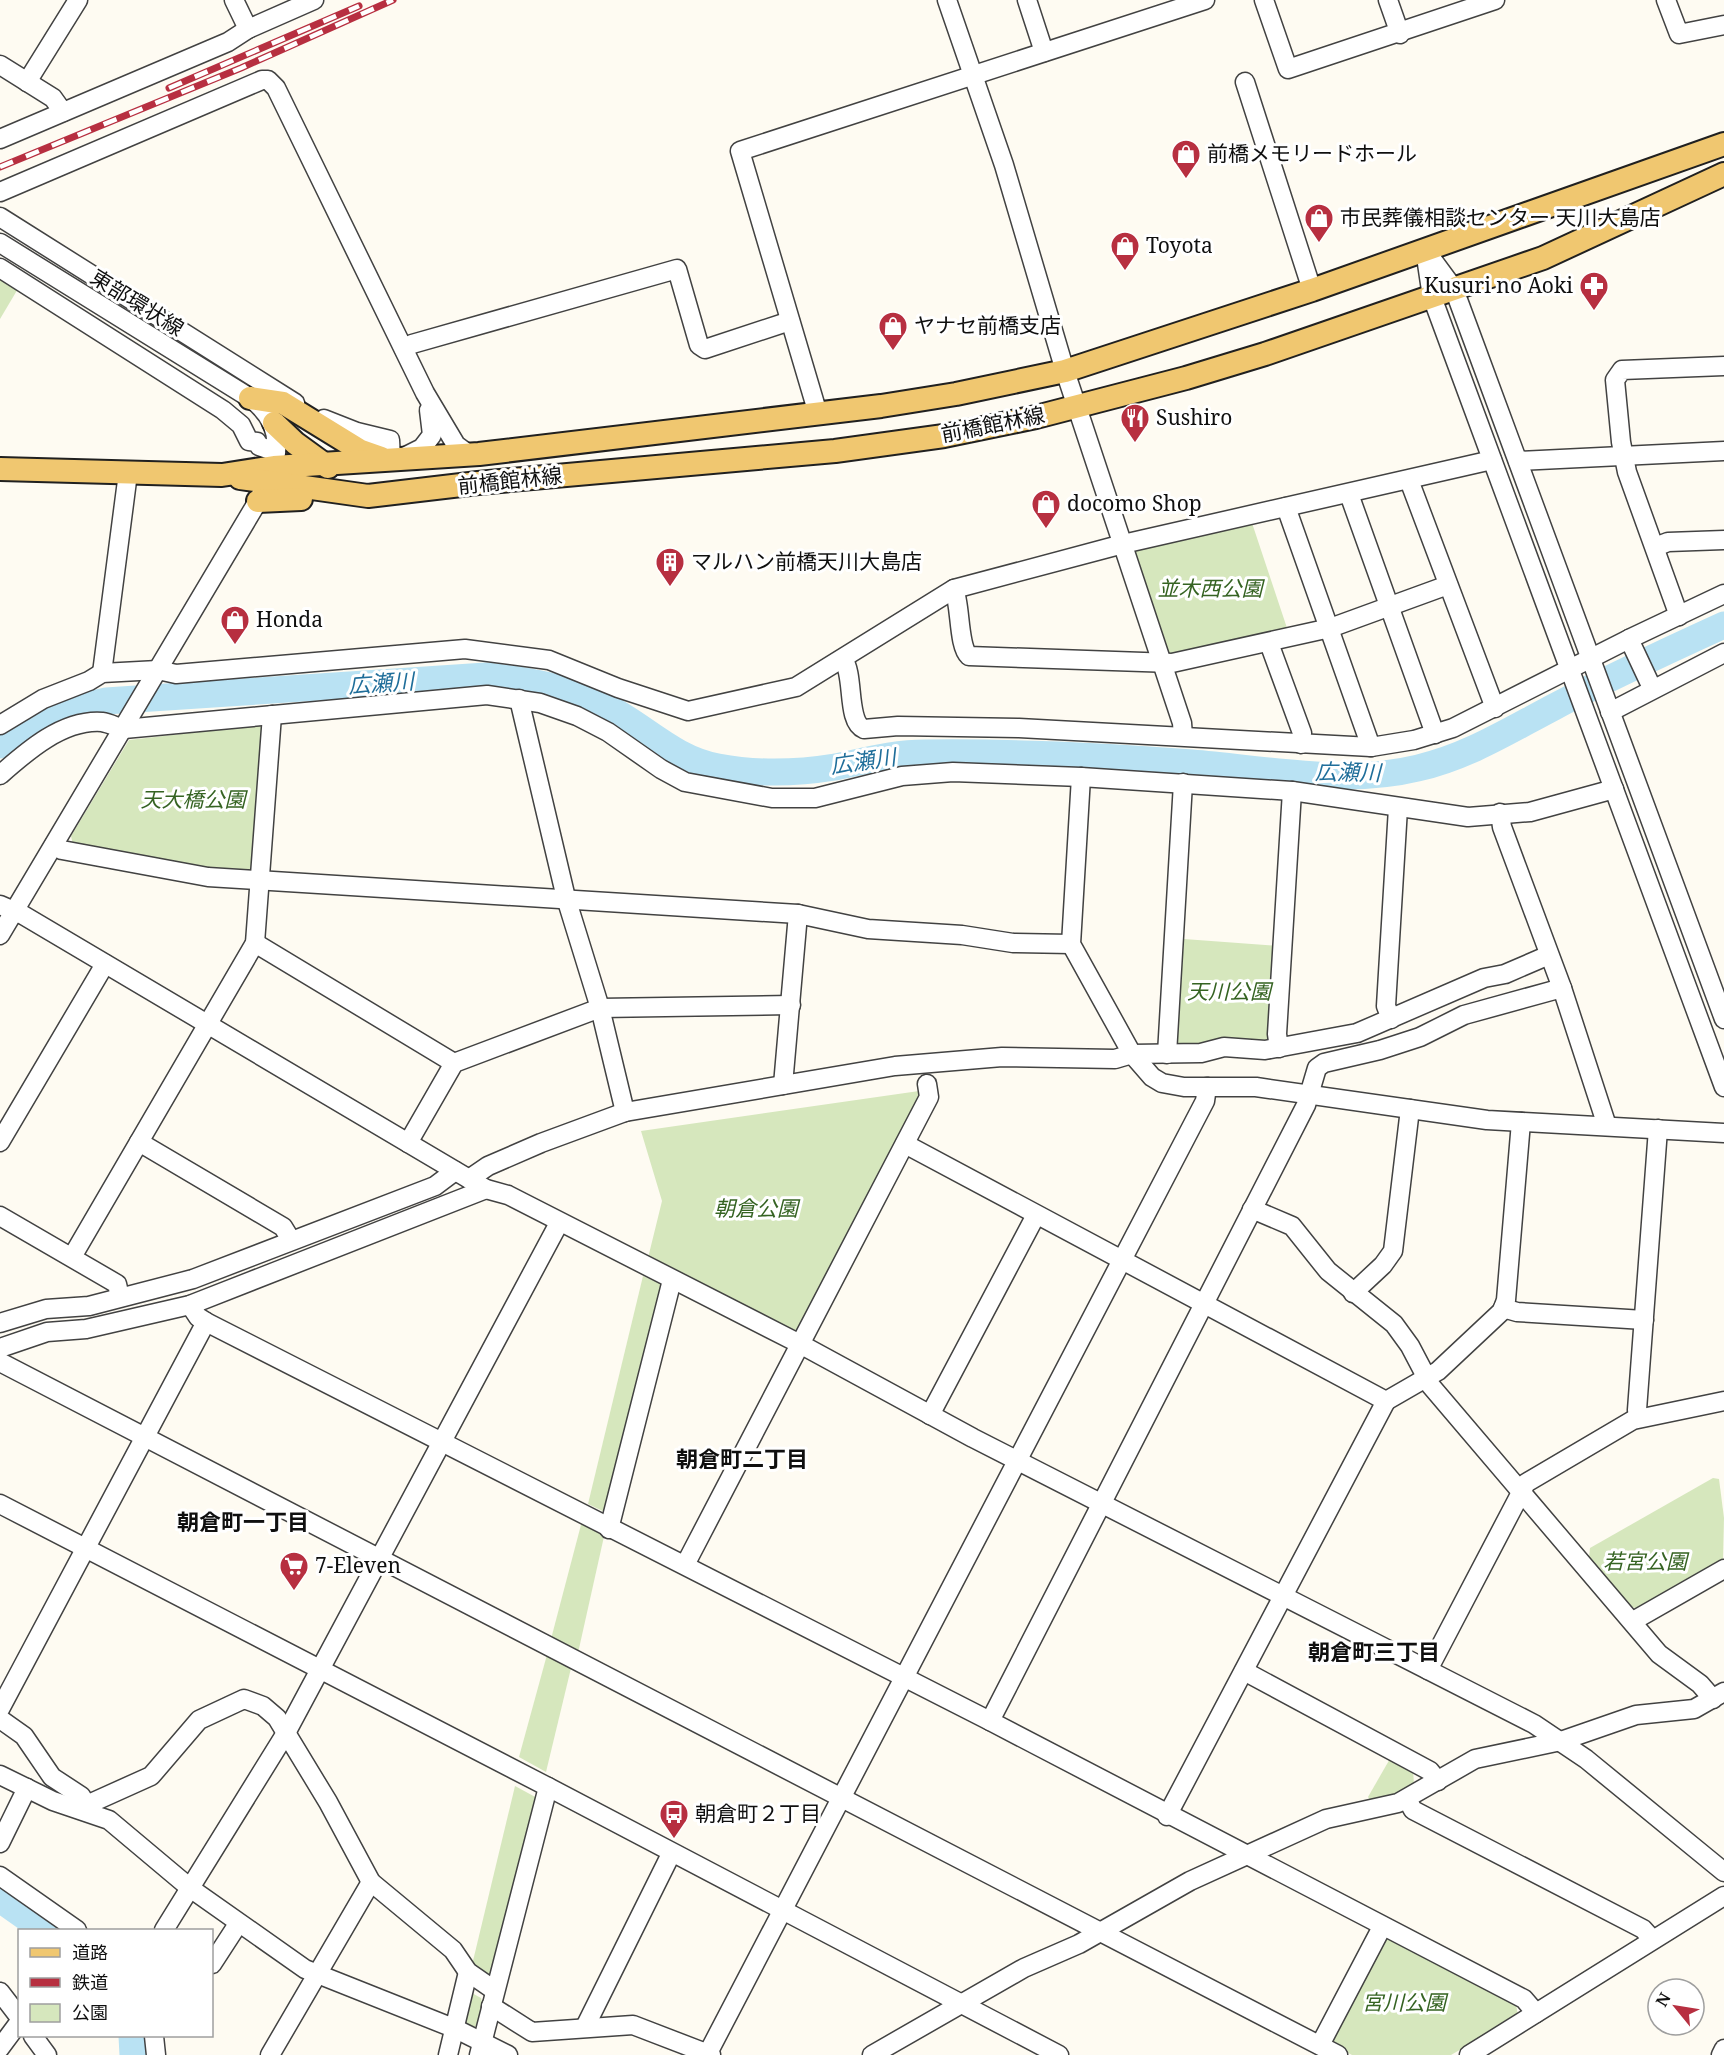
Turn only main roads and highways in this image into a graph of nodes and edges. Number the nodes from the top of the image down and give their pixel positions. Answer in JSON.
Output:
{"nodes":[{"id":1,"x":1724,"y":144,"type":"edge"},
{"id":2,"x":1724,"y":174,"type":"edge"},
{"id":3,"x":250,"y":398,"type":"road end"},
{"id":4,"x":274,"y":423,"type":"road end"},
{"id":5,"x":393,"y":459,"type":"junction"},
{"id":6,"x":324,"y":465,"type":"junction"},
{"id":7,"x":0,"y":469,"type":"edge"},
{"id":8,"x":269,"y":476,"type":"junction"},
{"id":9,"x":478,"y":483,"type":"junction"}],
"edges":[{"from":1,"to":5,"type":"main road","name":"前橋館林線"},
{"from":2,"to":9,"type":"main road","name":"前橋館林線"},
{"from":3,"to":5,"type":"main road"},
{"from":4,"to":6,"type":"main road"},
{"from":5,"to":6,"type":"main road","name":"前橋館林線"},
{"from":6,"to":8,"type":"main road","name":"前橋館林線"},
{"from":6,"to":9,"type":"main road"},
{"from":7,"to":8,"type":"main road","name":"前橋館林線"},
{"from":8,"to":9,"type":"main road","name":"前橋館林線"}]}
